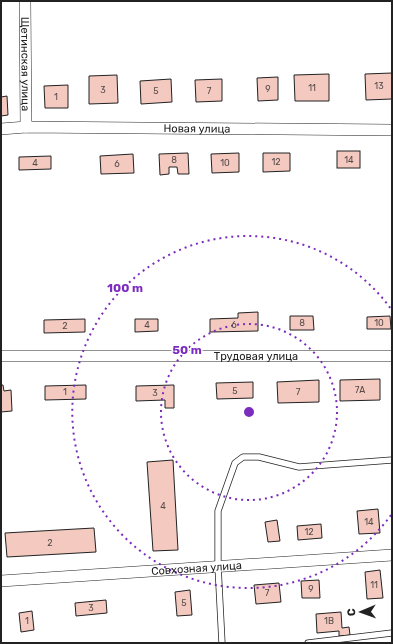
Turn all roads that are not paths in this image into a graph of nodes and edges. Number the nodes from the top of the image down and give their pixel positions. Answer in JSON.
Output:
{"nodes":[{"id":1,"x":25,"y":1,"type":"edge"},
{"id":2,"x":26,"y":127,"type":"junction"},
{"id":3,"x":1,"y":129,"type":"edge"},
{"id":4,"x":392,"y":130,"type":"edge"},
{"id":5,"x":1,"y":356,"type":"edge"},
{"id":6,"x":392,"y":356,"type":"edge"},
{"id":7,"x":392,"y":460,"type":"edge"},
{"id":8,"x":392,"y":555,"type":"edge"},
{"id":9,"x":218,"y":566,"type":"junction"},
{"id":10,"x":1,"y":581,"type":"edge"},
{"id":11,"x":392,"y":633,"type":"edge"},
{"id":12,"x":222,"y":643,"type":"edge"},
{"id":13,"x":308,"y":643,"type":"edge"}],
"edges":[{"from":1,"to":2,"type":"street","name":"Щетинская улица"},
{"from":2,"to":3,"type":"street","name":"Новая улица"},
{"from":2,"to":4,"type":"street","name":"Новая улица"},
{"from":5,"to":6,"type":"street","name":"Трудовая улица"},
{"from":7,"to":9,"type":"lane"},
{"from":8,"to":9,"type":"street","name":"Совхозная улица"},
{"from":9,"to":10,"type":"street","name":"Совхозная улица"},
{"from":9,"to":12,"type":"lane"},
{"from":11,"to":13,"type":"lane"}]}
